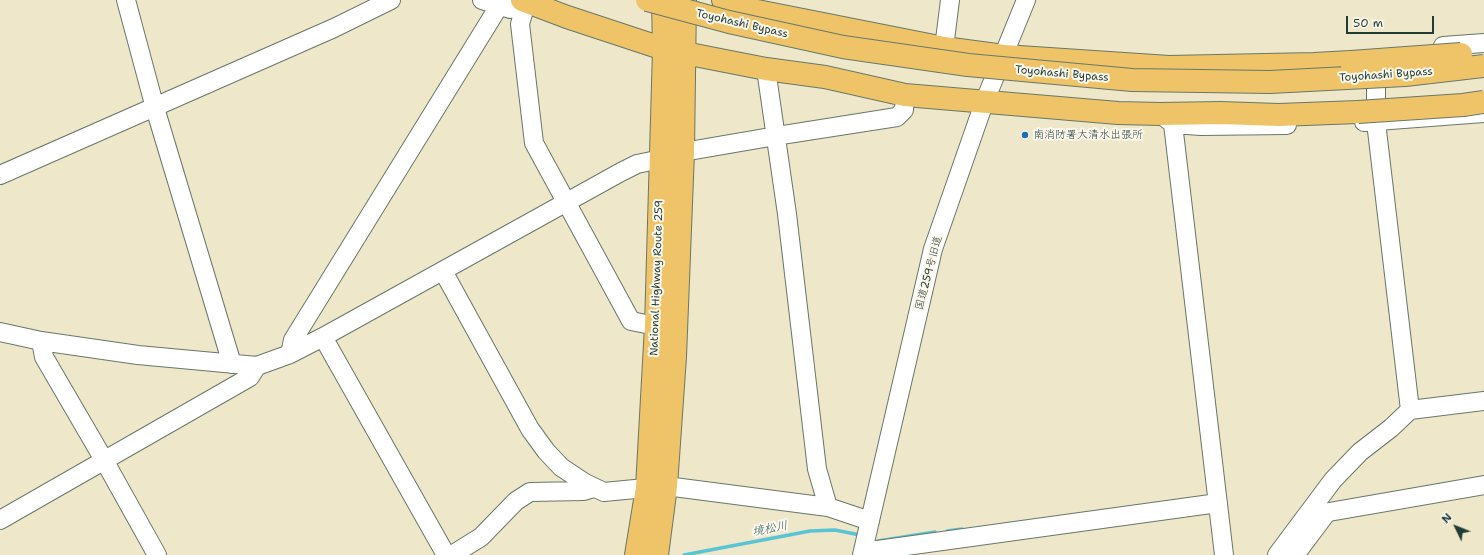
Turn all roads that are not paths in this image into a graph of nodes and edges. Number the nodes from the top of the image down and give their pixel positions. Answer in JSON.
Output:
{"nodes":[{"id":1,"x":126,"y":0,"type":"edge"},
{"id":2,"x":391,"y":0,"type":"edge"},
{"id":3,"x":482,"y":0,"type":"edge"},
{"id":4,"x":646,"y":0,"type":"edge"},
{"id":5,"x":663,"y":0,"type":"edge"},
{"id":6,"x":685,"y":0,"type":"edge"},
{"id":7,"x":723,"y":0,"type":"edge"},
{"id":8,"x":950,"y":0,"type":"edge"},
{"id":9,"x":1026,"y":0,"type":"edge"},
{"id":10,"x":754,"y":5,"type":"edge"},
{"id":11,"x":499,"y":6,"type":"junction"},
{"id":12,"x":523,"y":7,"type":"edge"},
{"id":13,"x":1484,"y":43,"type":"edge"},
{"id":14,"x":944,"y":48,"type":"junction"},
{"id":15,"x":1376,"y":50,"type":"junction"},
{"id":16,"x":674,"y":51,"type":"junction"},
{"id":17,"x":1484,"y":53,"type":"edge"},
{"id":18,"x":1004,"y":56,"type":"junction"},
{"id":19,"x":1484,"y":66,"type":"edge"},
{"id":20,"x":1169,"y":67,"type":"junction"},
{"id":21,"x":766,"y":69,"type":"junction"},
{"id":22,"x":905,"y":95,"type":"junction"},
{"id":23,"x":1484,"y":102,"type":"edge"},
{"id":24,"x":984,"y":103,"type":"junction"},
{"id":25,"x":155,"y":108,"type":"junction"},
{"id":26,"x":1484,"y":113,"type":"edge"},
{"id":27,"x":1367,"y":117,"type":"junction"},
{"id":28,"x":1167,"y":119,"type":"junction"},
{"id":29,"x":776,"y":136,"type":"junction"},
{"id":30,"x":683,"y":152,"type":"junction"},
{"id":31,"x":661,"y":159,"type":"junction"},
{"id":32,"x":0,"y":175,"type":"edge"},
{"id":33,"x":567,"y":203,"type":"junction"},
{"id":34,"x":443,"y":271,"type":"junction"},
{"id":35,"x":656,"y":326,"type":"junction"},
{"id":36,"x":0,"y":332,"type":"edge"},
{"id":37,"x":323,"y":338,"type":"junction"},
{"id":38,"x":41,"y":340,"type":"junction"},
{"id":39,"x":290,"y":354,"type":"junction"},
{"id":40,"x":232,"y":364,"type":"junction"},
{"id":41,"x":258,"y":366,"type":"junction"},
{"id":42,"x":1484,"y":401,"type":"edge"},
{"id":43,"x":1410,"y":410,"type":"junction"},
{"id":44,"x":104,"y":460,"type":"junction"},
{"id":45,"x":1484,"y":485,"type":"edge"},
{"id":46,"x":656,"y":487,"type":"junction"},
{"id":47,"x":594,"y":488,"type":"junction"},
{"id":48,"x":1218,"y":503,"type":"junction"},
{"id":49,"x":828,"y":507,"type":"junction"},
{"id":50,"x":0,"y":520,"type":"edge"},
{"id":51,"x":870,"y":521,"type":"junction"},
{"id":52,"x":862,"y":554,"type":"edge"},
{"id":53,"x":157,"y":555,"type":"edge"},
{"id":54,"x":446,"y":555,"type":"edge"},
{"id":55,"x":452,"y":555,"type":"edge"},
{"id":56,"x":636,"y":555,"type":"edge"},
{"id":57,"x":657,"y":555,"type":"edge"},
{"id":58,"x":1224,"y":555,"type":"edge"},
{"id":59,"x":1277,"y":555,"type":"edge"},
{"id":60,"x":1295,"y":555,"type":"edge"}],
"edges":[{"from":1,"to":25,"type":"street"},
{"from":2,"to":25,"type":"street"},
{"from":3,"to":11,"type":"street"},
{"from":4,"to":19,"type":"highway","name":"Toyohashi Bypass","bridge":true},
{"from":5,"to":16,"type":"highway","name":"National Highway Route 259"},
{"from":6,"to":16,"type":"highway","name":"National Highway Route 259"},
{"from":7,"to":10,"type":"highway"},
{"from":8,"to":14,"type":"street"},
{"from":9,"to":18,"type":"street","name":"国道259号旧道"},
{"from":10,"to":14,"type":"highway"},
{"from":11,"to":12,"type":"street"},
{"from":11,"to":39,"type":"street"},
{"from":12,"to":16,"type":"highway"},
{"from":12,"to":33,"type":"street"},
{"from":13,"to":15,"type":"street"},
{"from":14,"to":18,"type":"highway"},
{"from":15,"to":20,"type":"street"},
{"from":15,"to":27,"type":"street"},
{"from":16,"to":21,"type":"highway"},
{"from":16,"to":30,"type":"highway","name":"National Highway Route 259"},
{"from":16,"to":31,"type":"highway","name":"National Highway Route 259"},
{"from":17,"to":20,"type":"highway","bridge":true},
{"from":18,"to":20,"type":"highway"},
{"from":18,"to":24,"type":"street","name":"国道259号旧道"},
{"from":21,"to":22,"type":"highway"},
{"from":21,"to":29,"type":"street"},
{"from":22,"to":24,"type":"highway"},
{"from":22,"to":29,"type":"street"},
{"from":23,"to":27,"type":"highway","bridge":true},
{"from":24,"to":28,"type":"highway"},
{"from":24,"to":51,"type":"street","name":"国道259号旧道"},
{"from":25,"to":32,"type":"street"},
{"from":25,"to":40,"type":"street"},
{"from":26,"to":27,"type":"street"},
{"from":27,"to":28,"type":"highway"},
{"from":27,"to":43,"type":"street"},
{"from":28,"to":48,"type":"street"},
{"from":29,"to":30,"type":"street"},
{"from":29,"to":49,"type":"street"},
{"from":30,"to":46,"type":"highway","name":"National Highway Route 259"},
{"from":31,"to":33,"type":"street"},
{"from":31,"to":35,"type":"highway","name":"National Highway Route 259"},
{"from":33,"to":34,"type":"street"},
{"from":33,"to":35,"type":"street"},
{"from":34,"to":37,"type":"street"},
{"from":34,"to":47,"type":"street"},
{"from":35,"to":46,"type":"highway","name":"National Highway Route 259"},
{"from":36,"to":38,"type":"street"},
{"from":37,"to":39,"type":"street"},
{"from":37,"to":54,"type":"street"},
{"from":38,"to":40,"type":"street"},
{"from":38,"to":44,"type":"street"},
{"from":39,"to":41,"type":"street"},
{"from":40,"to":41,"type":"street"},
{"from":41,"to":44,"type":"street"},
{"from":42,"to":43,"type":"street"},
{"from":43,"to":59,"type":"street"},
{"from":44,"to":50,"type":"street"},
{"from":44,"to":53,"type":"street"},
{"from":45,"to":60,"type":"street"},
{"from":46,"to":47,"type":"street"},
{"from":46,"to":49,"type":"street"},
{"from":46,"to":56,"type":"highway","name":"National Highway Route 259"},
{"from":46,"to":57,"type":"highway","name":"National Highway Route 259"},
{"from":47,"to":55,"type":"street"},
{"from":48,"to":52,"type":"street"},
{"from":48,"to":58,"type":"street"},
{"from":49,"to":51,"type":"street"},
{"from":51,"to":52,"type":"street","name":"国道259号旧道"}]}
